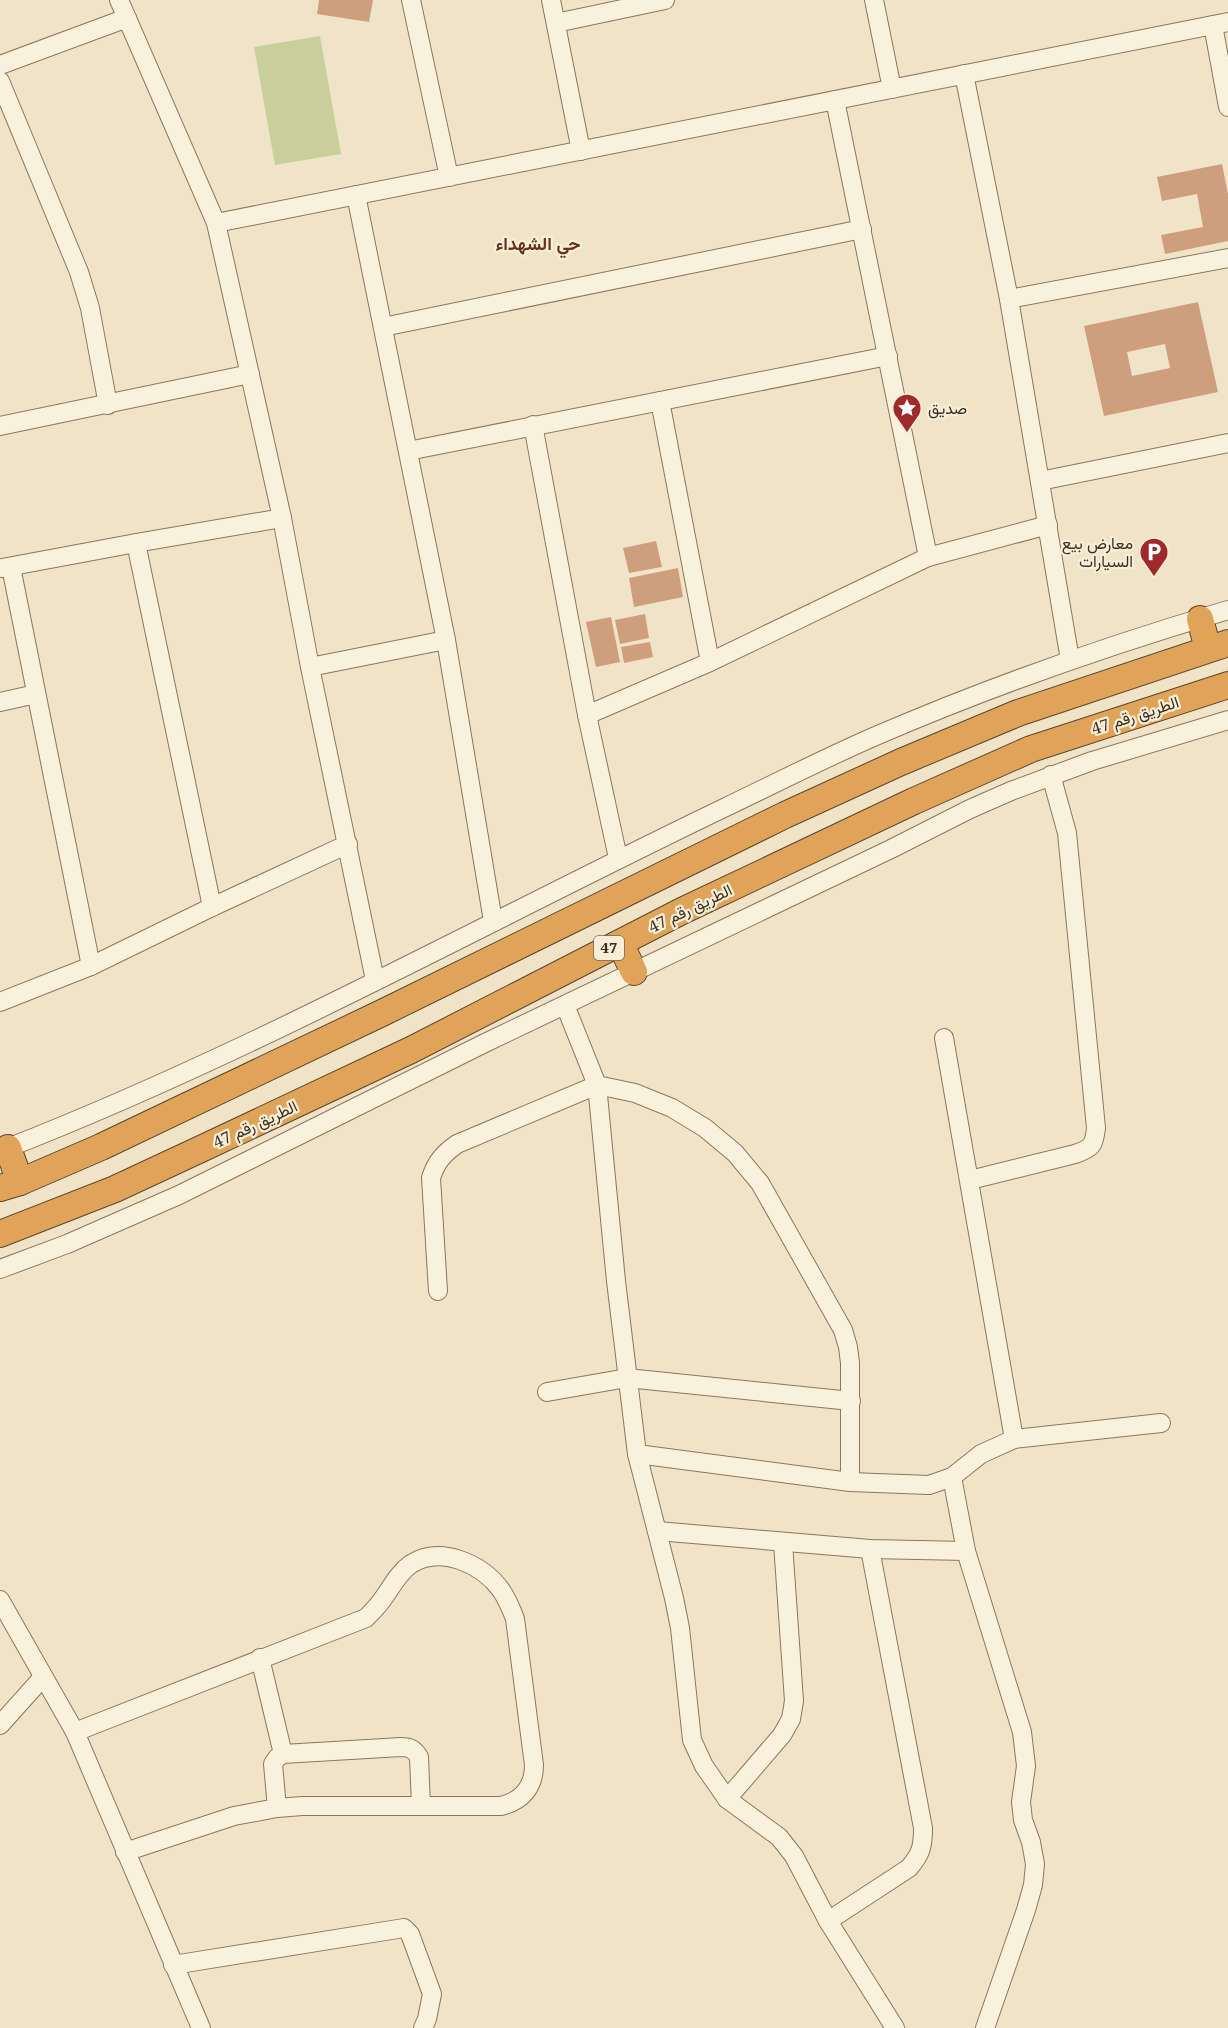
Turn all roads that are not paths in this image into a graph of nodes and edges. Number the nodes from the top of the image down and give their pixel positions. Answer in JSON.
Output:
{"nodes":[{"id":1,"x":119,"y":0,"type":"edge"},
{"id":2,"x":411,"y":0,"type":"edge"},
{"id":3,"x":551,"y":0,"type":"edge"},
{"id":4,"x":666,"y":0,"type":"edge"},
{"id":5,"x":874,"y":0,"type":"edge"},
{"id":6,"x":126,"y":18,"type":"junction"},
{"id":7,"x":556,"y":23,"type":"junction"},
{"id":8,"x":1221,"y":24,"type":"edge"},
{"id":9,"x":0,"y":65,"type":"edge"},
{"id":10,"x":964,"y":74,"type":"junction"},
{"id":11,"x":0,"y":81,"type":"edge"},
{"id":12,"x":892,"y":89,"type":"junction"},
{"id":13,"x":835,"y":100,"type":"junction"},
{"id":14,"x":1228,"y":107,"type":"edge"},
{"id":15,"x":581,"y":151,"type":"junction"},
{"id":16,"x":449,"y":177,"type":"junction"},
{"id":17,"x":356,"y":195,"type":"junction"},
{"id":18,"x":216,"y":223,"type":"junction"},
{"id":19,"x":862,"y":229,"type":"junction"},
{"id":20,"x":1228,"y":258,"type":"edge"},
{"id":21,"x":1009,"y":299,"type":"junction"},
{"id":22,"x":383,"y":327,"type":"junction"},
{"id":23,"x":888,"y":356,"type":"junction"},
{"id":24,"x":250,"y":374,"type":"junction"},
{"id":25,"x":660,"y":400,"type":"junction"},
{"id":26,"x":108,"y":405,"type":"junction"},
{"id":27,"x":533,"y":425,"type":"junction"},
{"id":28,"x":0,"y":426,"type":"edge"},
{"id":29,"x":1228,"y":443,"type":"edge"},
{"id":30,"x":408,"y":451,"type":"junction"},
{"id":31,"x":1040,"y":481,"type":"junction"},
{"id":32,"x":282,"y":518,"type":"junction"},
{"id":33,"x":1048,"y":525,"type":"junction"},
{"id":34,"x":136,"y":543,"type":"junction"},
{"id":35,"x":928,"y":557,"type":"junction"},
{"id":36,"x":6,"y":568,"type":"edge"},
{"id":37,"x":1228,"y":610,"type":"edge"},
{"id":38,"x":1200,"y":619,"type":"junction"},
{"id":39,"x":446,"y":640,"type":"junction"},
{"id":40,"x":1218,"y":646,"type":"edge"},
{"id":41,"x":1070,"y":660,"type":"junction"},
{"id":42,"x":710,"y":662,"type":"junction"},
{"id":43,"x":310,"y":667,"type":"junction"},
{"id":44,"x":1228,"y":685,"type":"edge"},
{"id":45,"x":36,"y":694,"type":"junction"},
{"id":46,"x":0,"y":702,"type":"edge"},
{"id":47,"x":1018,"y":713,"type":"junction"},
{"id":48,"x":587,"y":715,"type":"junction"},
{"id":49,"x":1228,"y":720,"type":"edge"},
{"id":50,"x":1031,"y":749,"type":"junction"},
{"id":51,"x":1051,"y":776,"type":"junction"},
{"id":52,"x":348,"y":844,"type":"junction"},
{"id":53,"x":618,"y":858,"type":"junction"},
{"id":54,"x":212,"y":907,"type":"junction"},
{"id":55,"x":493,"y":921,"type":"junction"},
{"id":56,"x":620,"y":943,"type":"junction"},
{"id":57,"x":91,"y":966,"type":"junction"},
{"id":58,"x":634,"y":972,"type":"junction"},
{"id":59,"x":375,"y":980,"type":"junction"},
{"id":60,"x":0,"y":1002,"type":"edge"},
{"id":61,"x":565,"y":1005,"type":"junction"},
{"id":62,"x":944,"y":1038,"type":"dead end"},
{"id":63,"x":597,"y":1085,"type":"junction"},
{"id":64,"x":4,"y":1150,"type":"edge"},
{"id":65,"x":970,"y":1180,"type":"junction"},
{"id":66,"x":10,"y":1185,"type":"edge"},
{"id":67,"x":0,"y":1234,"type":"edge"},
{"id":68,"x":0,"y":1269,"type":"edge"},
{"id":69,"x":438,"y":1291,"type":"dead end"},
{"id":70,"x":627,"y":1378,"type":"junction"},
{"id":71,"x":547,"y":1392,"type":"dead end"},
{"id":72,"x":851,"y":1401,"type":"junction"},
{"id":73,"x":1161,"y":1423,"type":"dead end"},
{"id":74,"x":1014,"y":1439,"type":"junction"},
{"id":75,"x":637,"y":1454,"type":"junction"},
{"id":76,"x":952,"y":1477,"type":"junction"},
{"id":77,"x":850,"y":1482,"type":"junction"},
{"id":78,"x":657,"y":1531,"type":"junction"},
{"id":79,"x":783,"y":1543,"type":"junction"},
{"id":80,"x":870,"y":1549,"type":"junction"},
{"id":81,"x":966,"y":1551,"type":"junction"},
{"id":82,"x":0,"y":1600,"type":"edge"},
{"id":83,"x":5,"y":1622,"type":"edge"},
{"id":84,"x":260,"y":1658,"type":"junction"},
{"id":85,"x":44,"y":1677,"type":"junction"},
{"id":86,"x":0,"y":1725,"type":"edge"},
{"id":87,"x":75,"y":1732,"type":"junction"},
{"id":88,"x":283,"y":1754,"type":"junction"},
{"id":89,"x":726,"y":1799,"type":"junction"},
{"id":90,"x":421,"y":1806,"type":"junction"},
{"id":91,"x":276,"y":1808,"type":"junction"},
{"id":92,"x":125,"y":1852,"type":"junction"},
{"id":93,"x":828,"y":1921,"type":"junction"},
{"id":94,"x":173,"y":1965,"type":"junction"},
{"id":95,"x":201,"y":2028,"type":"edge"},
{"id":96,"x":423,"y":2028,"type":"edge"},
{"id":97,"x":895,"y":2028,"type":"edge"},
{"id":98,"x":985,"y":2028,"type":"edge"}],
"edges":[{"from":1,"to":6,"type":"street"},
{"from":2,"to":16,"type":"street"},
{"from":3,"to":7,"type":"street"},
{"from":4,"to":7,"type":"street"},
{"from":5,"to":12,"type":"street"},
{"from":6,"to":9,"type":"street"},
{"from":6,"to":18,"type":"street"},
{"from":7,"to":15,"type":"street"},
{"from":8,"to":10,"type":"street"},
{"from":8,"to":14,"type":"street"},
{"from":10,"to":12,"type":"street"},
{"from":10,"to":21,"type":"street"},
{"from":11,"to":26,"type":"street"},
{"from":12,"to":13,"type":"street"},
{"from":13,"to":15,"type":"street"},
{"from":13,"to":19,"type":"street"},
{"from":15,"to":16,"type":"street"},
{"from":16,"to":17,"type":"street"},
{"from":17,"to":18,"type":"street"},
{"from":17,"to":22,"type":"street"},
{"from":18,"to":24,"type":"street"},
{"from":19,"to":22,"type":"street"},
{"from":19,"to":23,"type":"street"},
{"from":20,"to":21,"type":"street"},
{"from":21,"to":31,"type":"street"},
{"from":22,"to":30,"type":"street"},
{"from":23,"to":25,"type":"street"},
{"from":23,"to":35,"type":"street"},
{"from":24,"to":26,"type":"street"},
{"from":24,"to":32,"type":"street"},
{"from":25,"to":27,"type":"street"},
{"from":25,"to":42,"type":"street"},
{"from":26,"to":28,"type":"street"},
{"from":27,"to":30,"type":"street"},
{"from":27,"to":48,"type":"street"},
{"from":29,"to":31,"type":"street"},
{"from":30,"to":39,"type":"street"},
{"from":31,"to":33,"type":"street"},
{"from":32,"to":34,"type":"street"},
{"from":32,"to":43,"type":"street"},
{"from":33,"to":35,"type":"street"},
{"from":33,"to":41,"type":"street"},
{"from":34,"to":36,"type":"street"},
{"from":34,"to":54,"type":"street"},
{"from":35,"to":42,"type":"street"},
{"from":36,"to":45,"type":"street"},
{"from":37,"to":38,"type":"street"},
{"from":38,"to":40,"type":"highway"},
{"from":38,"to":41,"type":"street"},
{"from":39,"to":43,"type":"street"},
{"from":39,"to":55,"type":"street"},
{"from":40,"to":47,"type":"highway"},
{"from":41,"to":53,"type":"street"},
{"from":42,"to":48,"type":"street"},
{"from":43,"to":52,"type":"street"},
{"from":44,"to":50,"type":"highway","name":"الطريق رقم 47","number":"47"},
{"from":45,"to":46,"type":"street"},
{"from":45,"to":57,"type":"street"},
{"from":47,"to":50,"type":"highway"},
{"from":47,"to":66,"type":"highway"},
{"from":48,"to":53,"type":"street"},
{"from":49,"to":51,"type":"street"},
{"from":50,"to":56,"type":"highway","name":"الطريق رقم 47","number":"47"},
{"from":51,"to":58,"type":"street"},
{"from":51,"to":65,"type":"street"},
{"from":52,"to":54,"type":"street"},
{"from":52,"to":59,"type":"street"},
{"from":53,"to":55,"type":"street"},
{"from":54,"to":57,"type":"street"},
{"from":55,"to":59,"type":"street"},
{"from":56,"to":58,"type":"highway"},
{"from":56,"to":67,"type":"highway","name":"الطريق رقم 47","number":"47"},
{"from":57,"to":60,"type":"street"},
{"from":58,"to":61,"type":"street"},
{"from":59,"to":64,"type":"street"},
{"from":61,"to":63,"type":"street"},
{"from":61,"to":68,"type":"street"},
{"from":62,"to":65,"type":"street"},
{"from":63,"to":69,"type":"street"},
{"from":63,"to":70,"type":"street"},
{"from":63,"to":72,"type":"street"},
{"from":64,"to":66,"type":"highway"},
{"from":65,"to":74,"type":"street"},
{"from":70,"to":71,"type":"street"},
{"from":70,"to":72,"type":"street"},
{"from":70,"to":75,"type":"street"},
{"from":72,"to":77,"type":"street"},
{"from":73,"to":74,"type":"street"},
{"from":74,"to":76,"type":"street"},
{"from":75,"to":77,"type":"street"},
{"from":75,"to":78,"type":"street"},
{"from":76,"to":77,"type":"street"},
{"from":76,"to":81,"type":"street"},
{"from":78,"to":79,"type":"street"},
{"from":78,"to":89,"type":"street"},
{"from":79,"to":80,"type":"street"},
{"from":79,"to":89,"type":"street"},
{"from":80,"to":81,"type":"street"},
{"from":80,"to":93,"type":"street"},
{"from":81,"to":98,"type":"street"},
{"from":82,"to":83,"type":"street"},
{"from":83,"to":85,"type":"street"},
{"from":84,"to":87,"type":"street"},
{"from":84,"to":88,"type":"street"},
{"from":84,"to":90,"type":"street"},
{"from":85,"to":86,"type":"street"},
{"from":85,"to":87,"type":"street"},
{"from":87,"to":92,"type":"street"},
{"from":88,"to":90,"type":"street"},
{"from":88,"to":91,"type":"street"},
{"from":89,"to":93,"type":"street"},
{"from":90,"to":91,"type":"street"},
{"from":91,"to":92,"type":"street"},
{"from":92,"to":94,"type":"street"},
{"from":93,"to":97,"type":"street"},
{"from":94,"to":95,"type":"street"},
{"from":94,"to":96,"type":"street"}]}
